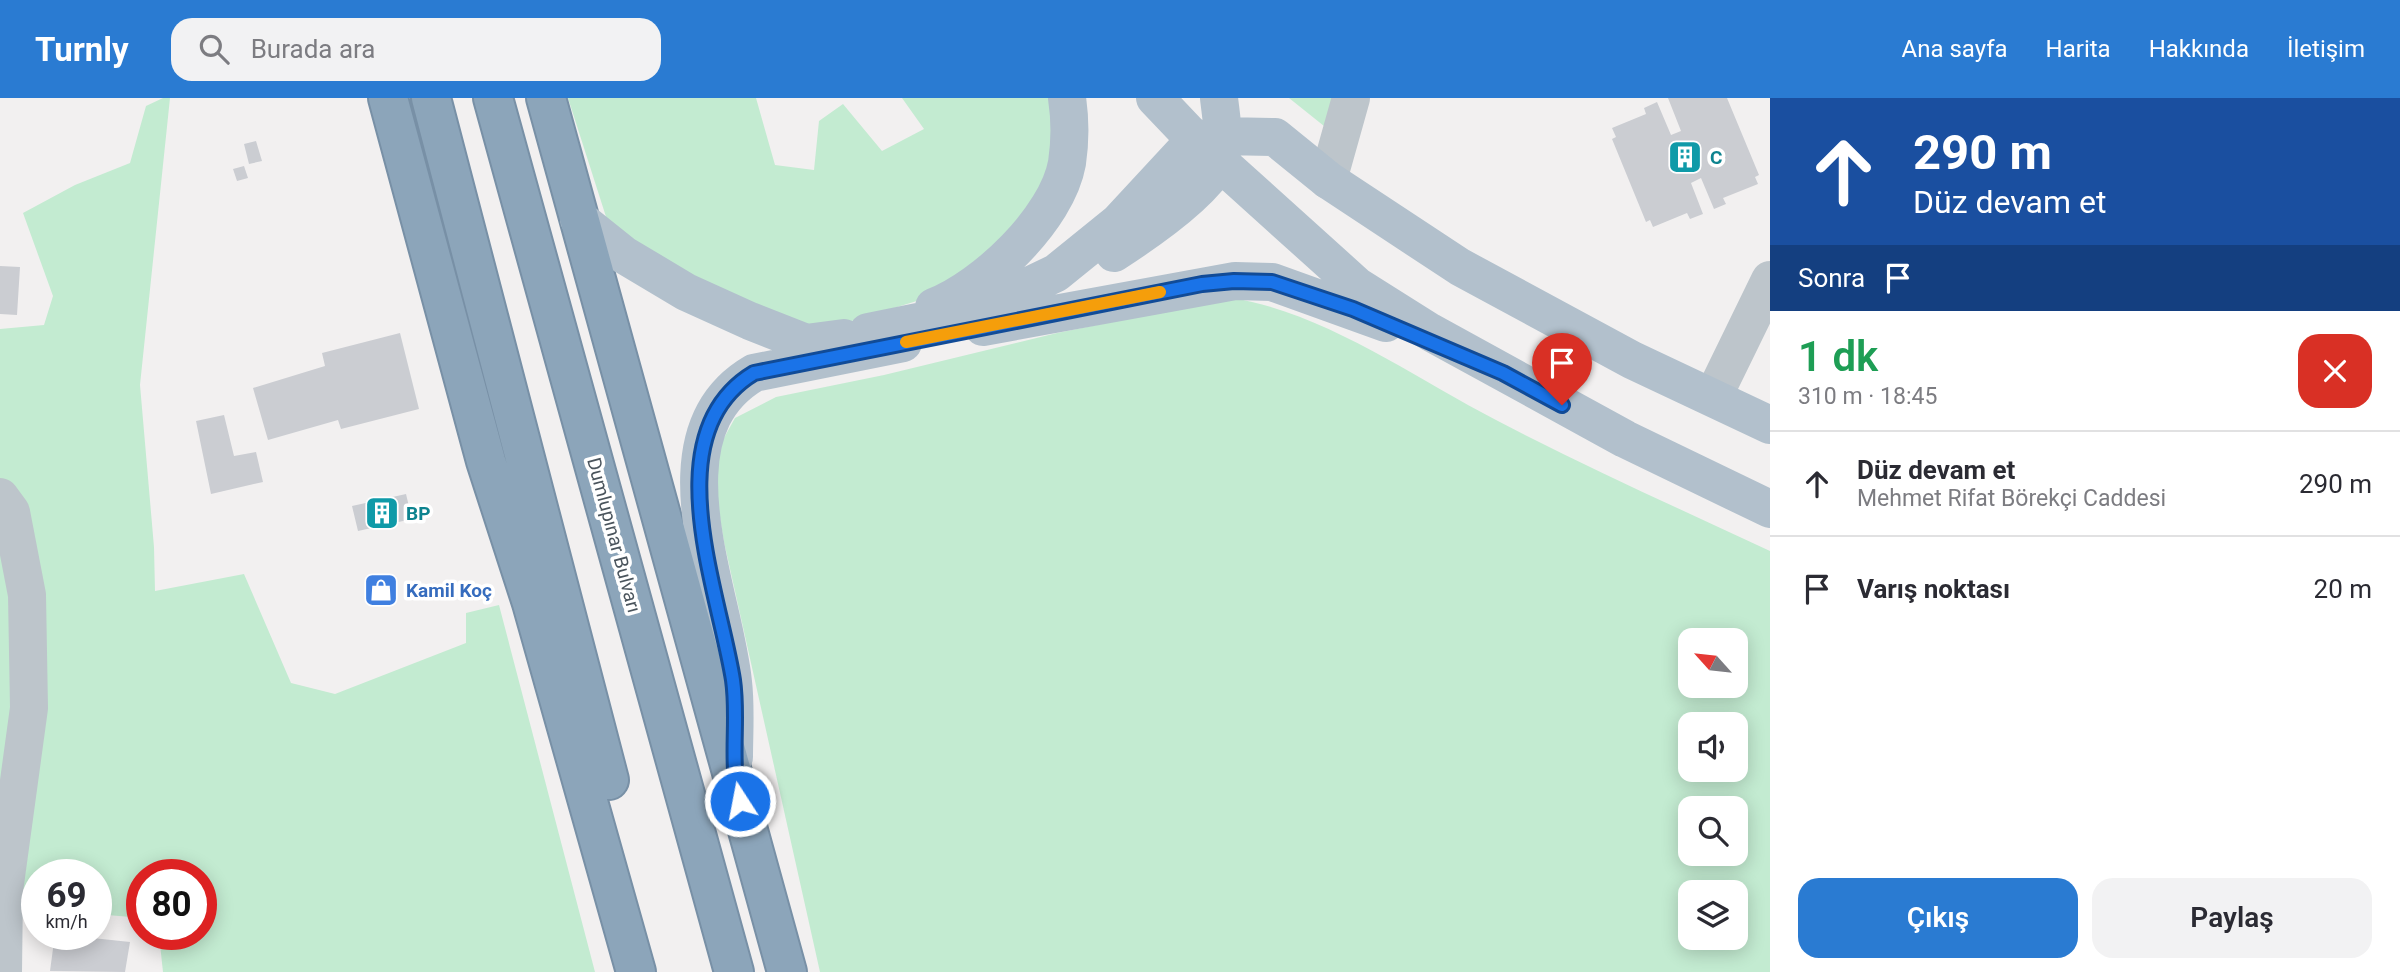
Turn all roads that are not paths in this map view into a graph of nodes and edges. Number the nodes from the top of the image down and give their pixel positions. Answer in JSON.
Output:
{"nodes":[{"id":1,"x":388,"y":98,"type":"edge"},
{"id":2,"x":431,"y":98,"type":"edge"},
{"id":3,"x":494,"y":98,"type":"edge"},
{"id":4,"x":546,"y":98,"type":"edge"},
{"id":5,"x":1067,"y":98,"type":"edge"},
{"id":6,"x":1155,"y":98,"type":"edge"},
{"id":7,"x":1219,"y":98,"type":"edge"},
{"id":8,"x":1237,"y":98,"type":"edge"},
{"id":9,"x":1351,"y":98,"type":"edge"},
{"id":10,"x":1275,"y":136,"type":"junction"},
{"id":11,"x":1212,"y":146,"type":"junction"},
{"id":12,"x":1328,"y":180,"type":"junction"},
{"id":13,"x":579,"y":219,"type":"junction"},
{"id":14,"x":1770,"y":280,"type":"edge"},
{"id":15,"x":983,"y":327,"type":"junction"},
{"id":16,"x":855,"y":335,"type":"junction"},
{"id":17,"x":1503,"y":373,"type":"junction"},
{"id":18,"x":1713,"y":397,"type":"junction"},
{"id":19,"x":1770,"y":425,"type":"edge"},
{"id":20,"x":0,"y":497,"type":"edge"},
{"id":21,"x":1770,"y":509,"type":"edge"},
{"id":22,"x":734,"y":777,"type":"junction"},
{"id":23,"x":3,"y":972,"type":"edge"},
{"id":24,"x":636,"y":972,"type":"edge"},
{"id":25,"x":660,"y":972,"type":"edge"},
{"id":26,"x":734,"y":972,"type":"edge"},
{"id":27,"x":786,"y":972,"type":"edge"}],
"edges":[{"from":1,"to":24,"type":"highway"},
{"from":2,"to":25,"type":"highway"},
{"from":3,"to":26,"type":"highway","name":"Dumlupınar Bulvarı"},
{"from":4,"to":13,"type":"highway"},
{"from":5,"to":16,"type":"main road"},
{"from":6,"to":11,"type":"main road"},
{"from":7,"to":11,"type":"main road"},
{"from":8,"to":10,"type":"main road"},
{"from":9,"to":12,"type":"street"},
{"from":10,"to":11,"type":"main road"},
{"from":10,"to":12,"type":"main road"},
{"from":11,"to":15,"type":"main road"},
{"from":11,"to":16,"type":"main road"},
{"from":11,"to":17,"type":"main road"},
{"from":12,"to":18,"type":"main road"},
{"from":13,"to":16,"type":"main road"},
{"from":13,"to":22,"type":"highway"},
{"from":14,"to":18,"type":"street"},
{"from":15,"to":17,"type":"main road"},
{"from":15,"to":22,"type":"main road"},
{"from":17,"to":21,"type":"main road"},
{"from":18,"to":19,"type":"main road"},
{"from":20,"to":23,"type":"street"},
{"from":22,"to":27,"type":"highway"}]}
